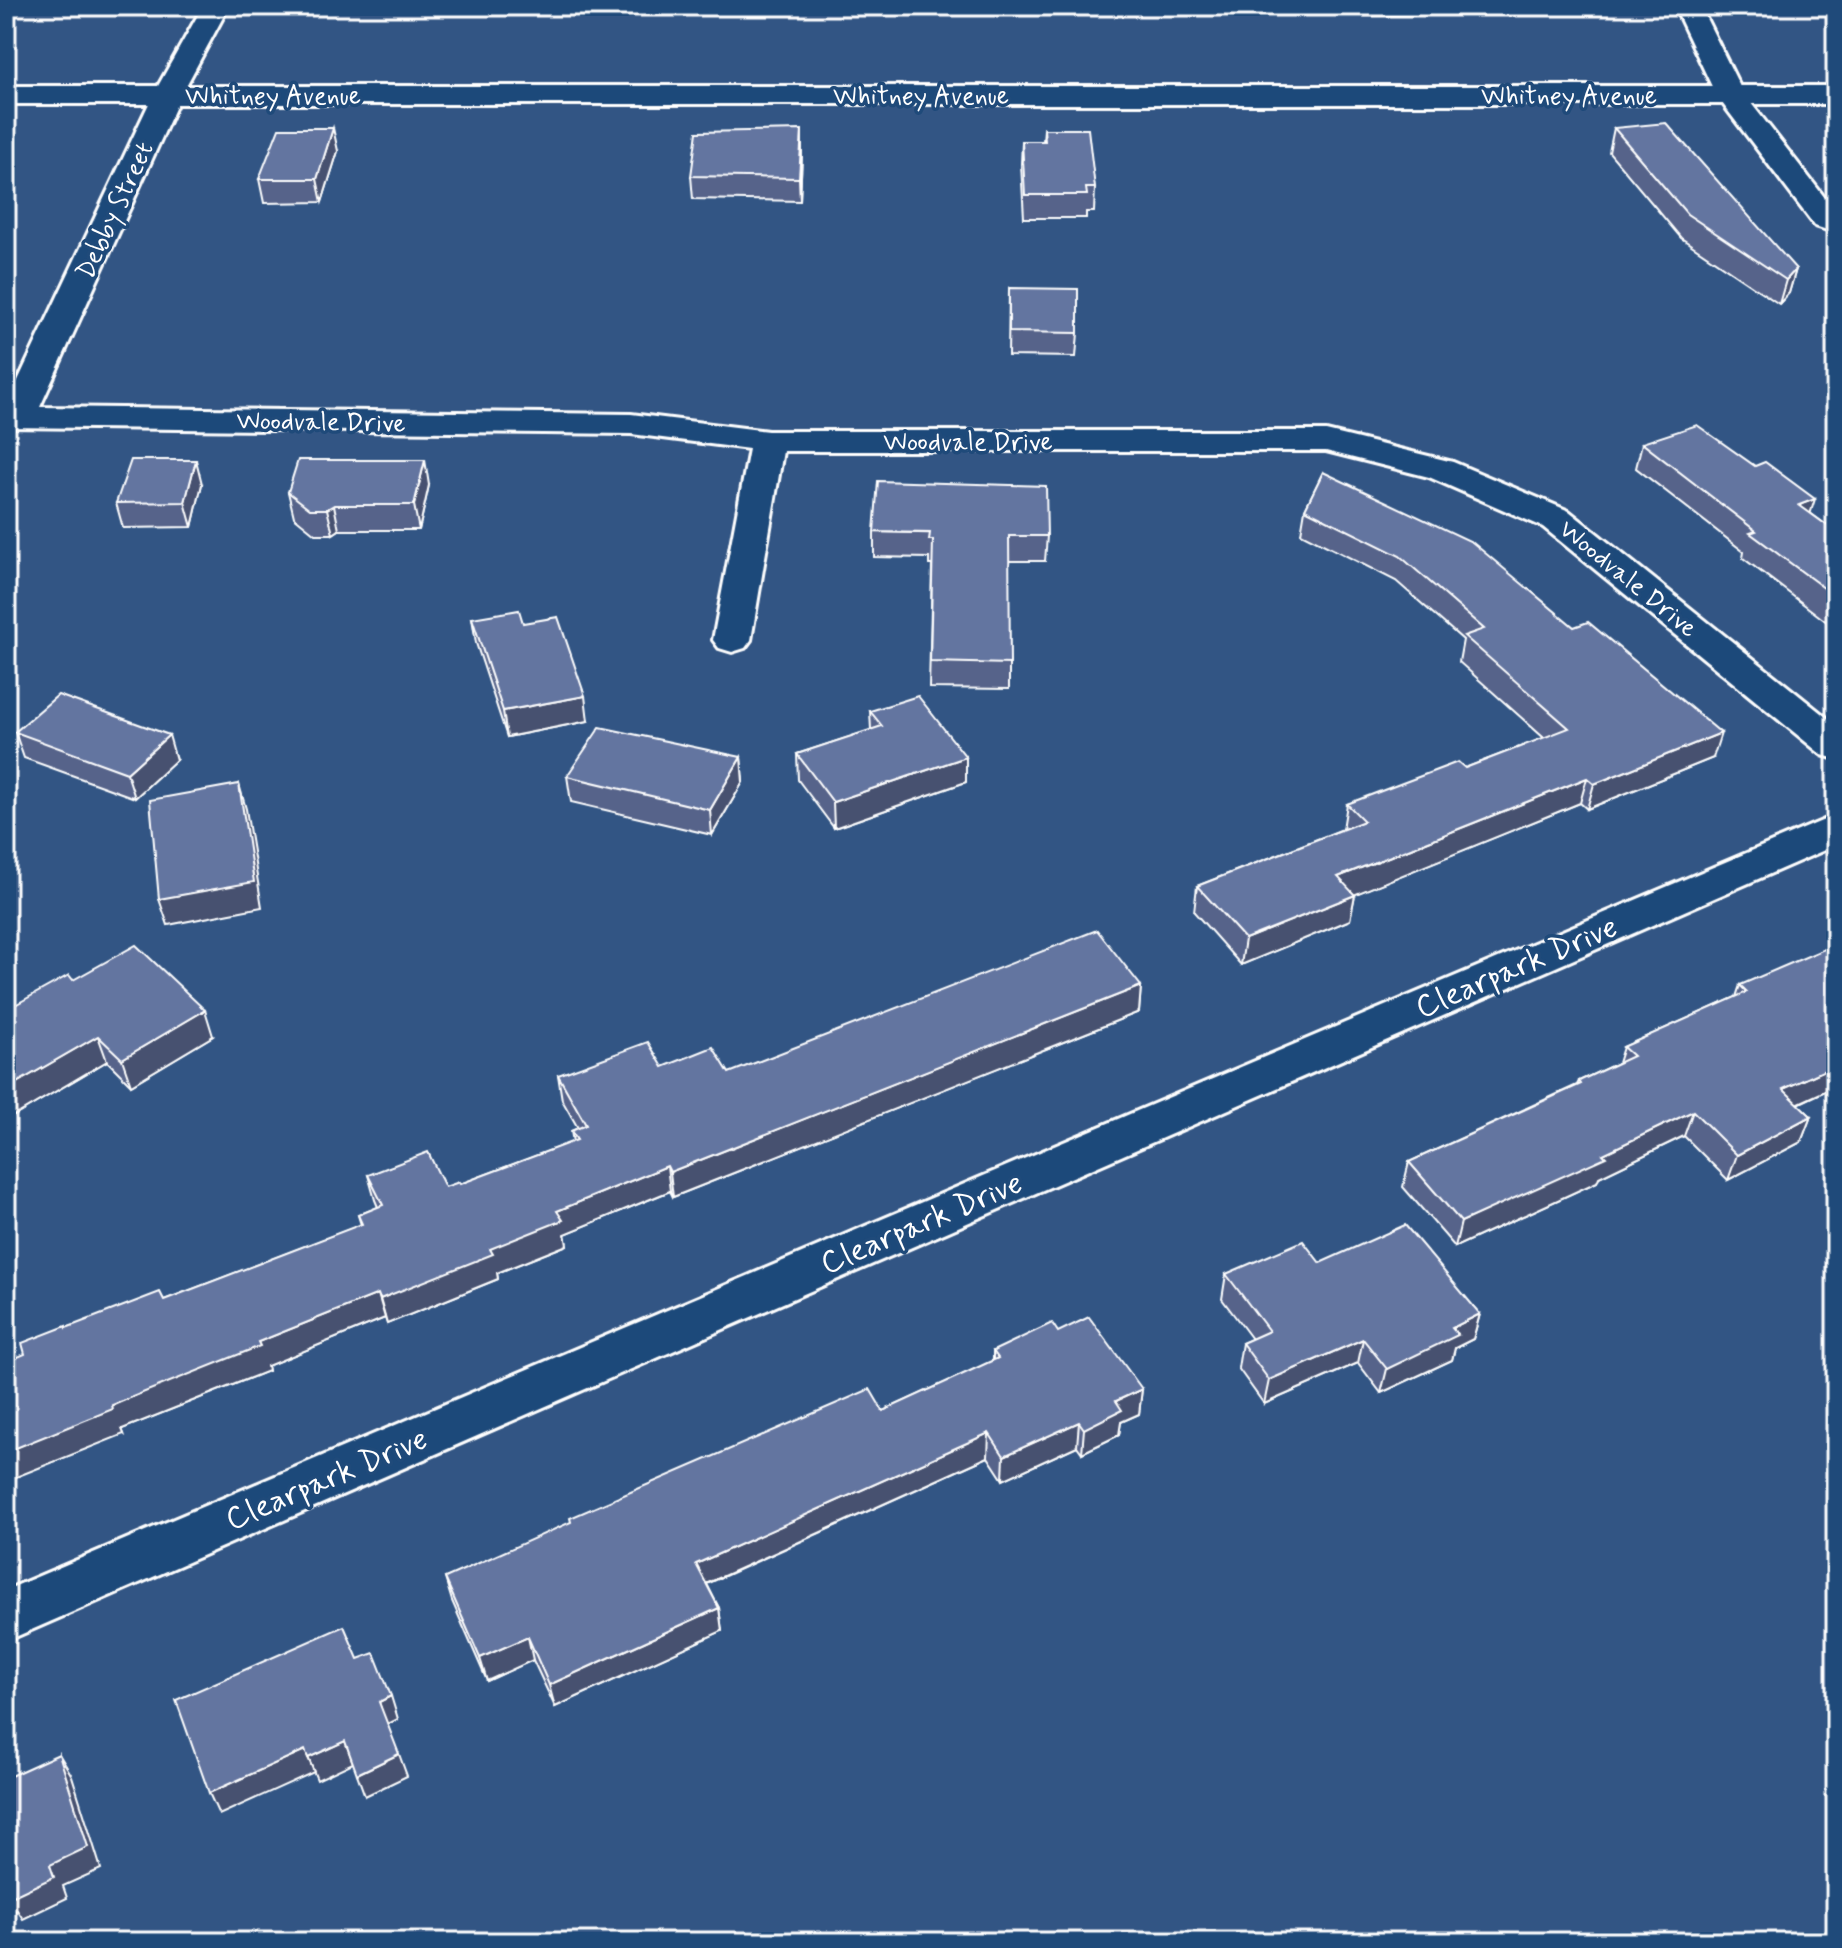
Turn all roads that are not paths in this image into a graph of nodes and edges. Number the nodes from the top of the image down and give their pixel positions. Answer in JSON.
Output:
{"nodes":[{"id":1,"x":216,"y":6,"type":"edge"},
{"id":2,"x":1687,"y":6,"type":"edge"},
{"id":3,"x":6,"y":95,"type":"edge"},
{"id":4,"x":167,"y":95,"type":"junction"},
{"id":5,"x":1730,"y":95,"type":"junction"},
{"id":6,"x":1836,"y":95,"type":"edge"},
{"id":7,"x":1836,"y":224,"type":"edge"},
{"id":8,"x":12,"y":417,"type":"edge"},
{"id":9,"x":768,"y":441,"type":"junction"},
{"id":10,"x":732,"y":640,"type":"dead end"},
{"id":11,"x":1836,"y":746,"type":"edge"},
{"id":12,"x":1836,"y":829,"type":"edge"},
{"id":13,"x":6,"y":1616,"type":"edge"}],
"edges":[{"from":1,"to":4,"type":"street","name":"Debby Street"},
{"from":2,"to":5,"type":"street"},
{"from":3,"to":4,"type":"street","name":"Whitney Avenue"},
{"from":4,"to":5,"type":"street","name":"Whitney Avenue"},
{"from":4,"to":8,"type":"street","name":"Debby Street"},
{"from":5,"to":6,"type":"street","name":"Whitney Avenue"},
{"from":5,"to":7,"type":"street"},
{"from":8,"to":9,"type":"street","name":"Woodvale Drive"},
{"from":9,"to":10,"type":"street"},
{"from":9,"to":11,"type":"street","name":"Woodvale Drive"},
{"from":12,"to":13,"type":"street","name":"Clearpark Drive"}]}
